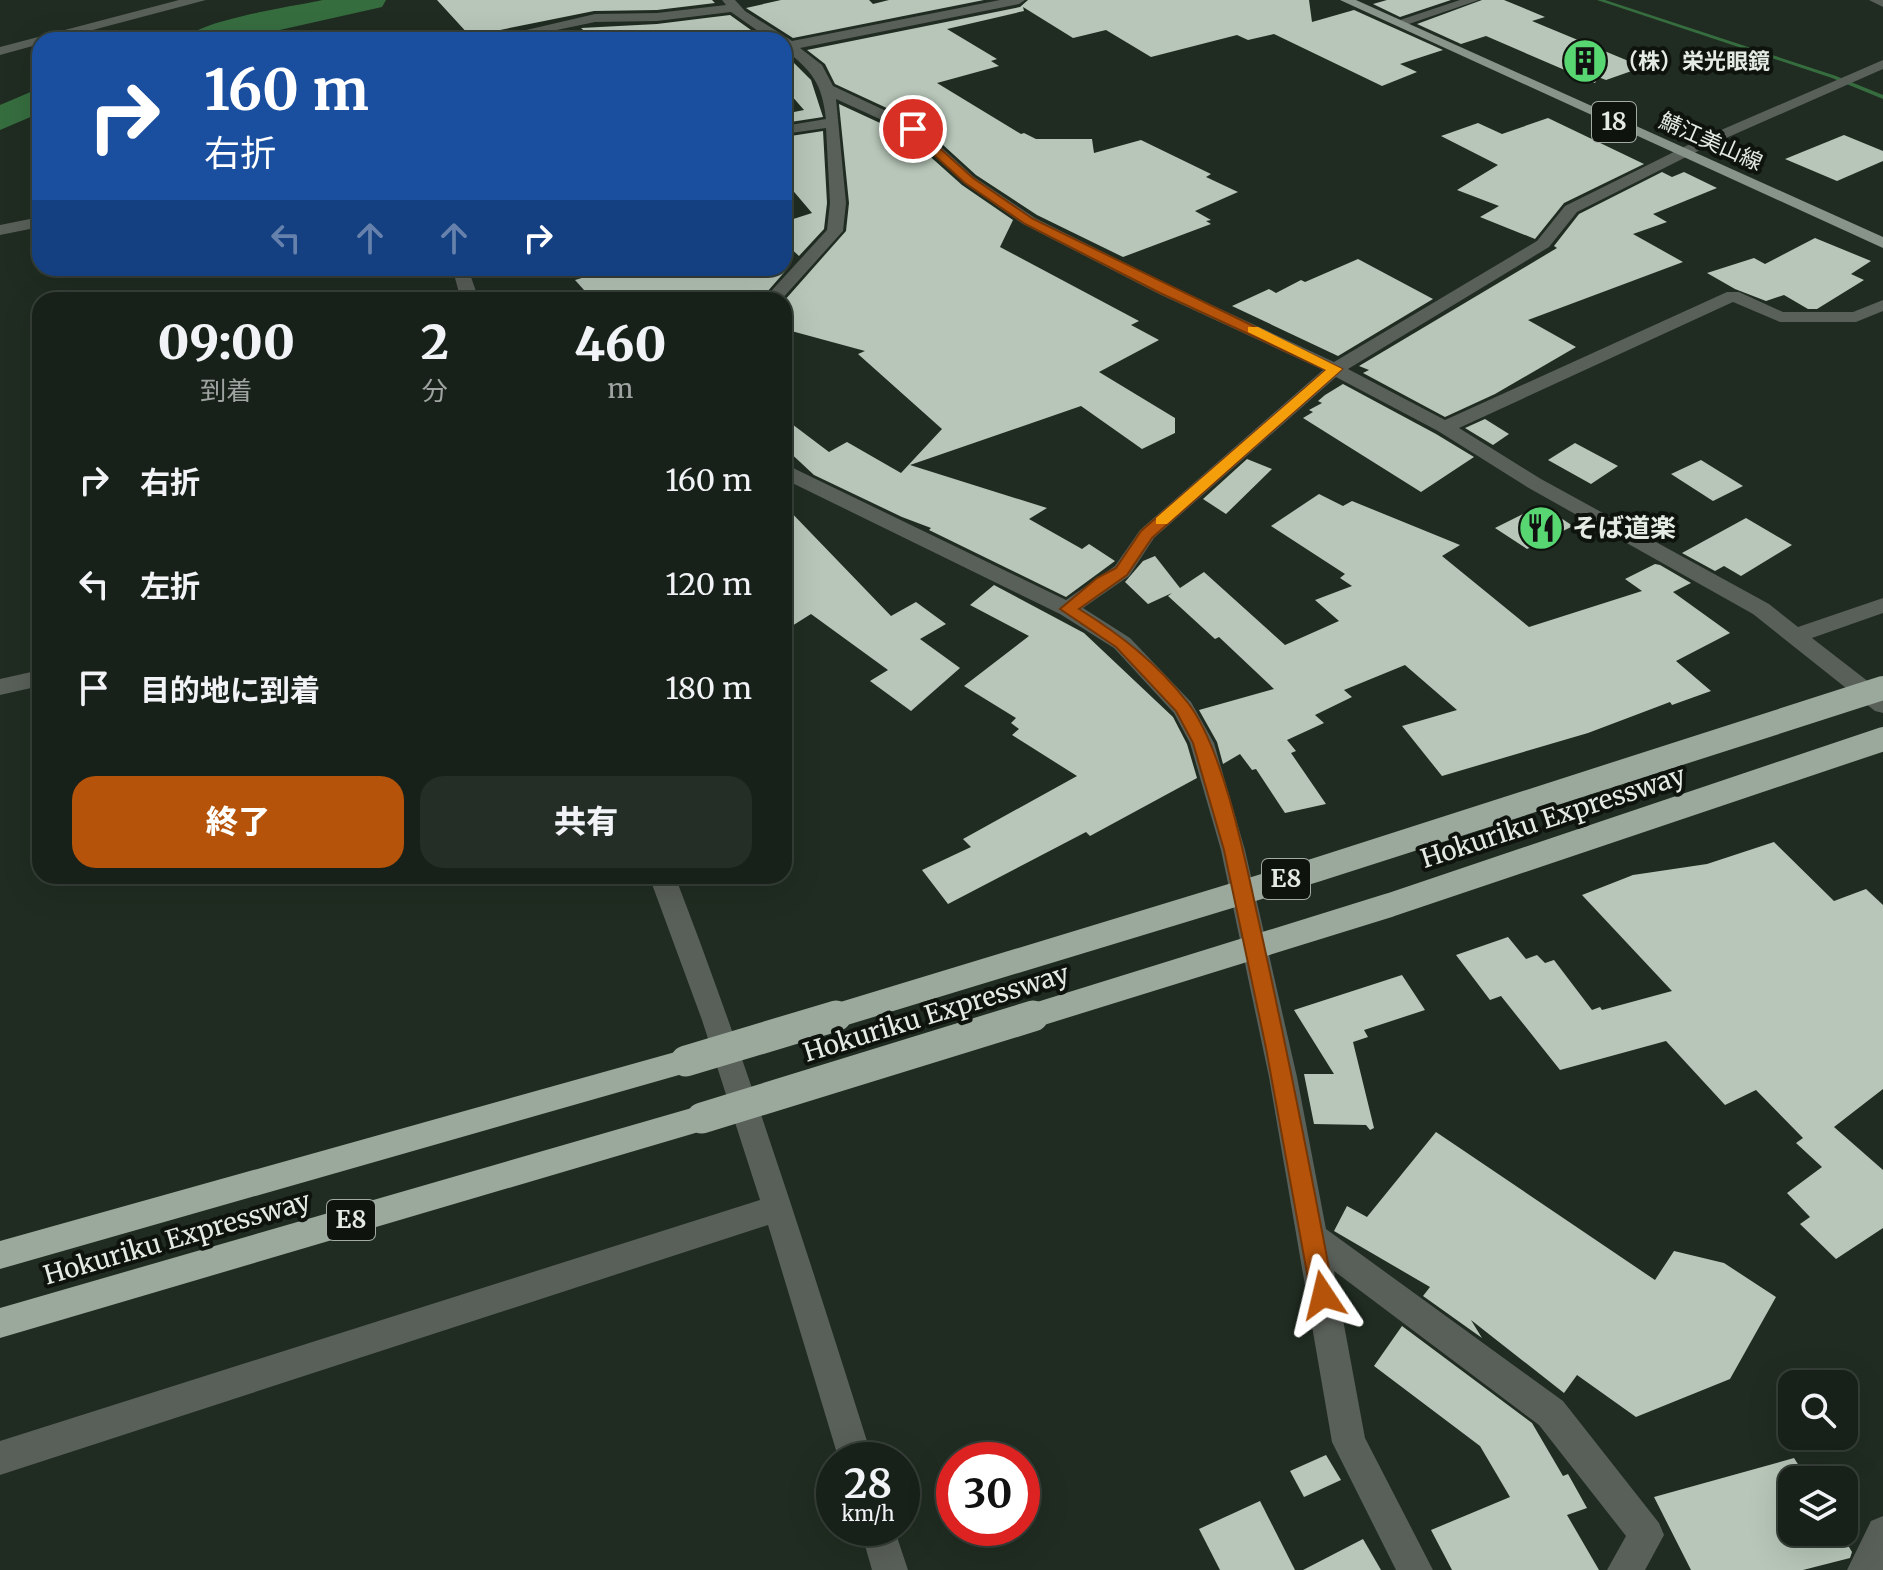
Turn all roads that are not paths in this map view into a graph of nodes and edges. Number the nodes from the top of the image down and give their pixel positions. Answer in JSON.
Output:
{"nodes":[{"id":1,"x":200,"y":0,"type":"edge"},
{"id":2,"x":1019,"y":0,"type":"edge"},
{"id":3,"x":1346,"y":0,"type":"edge"},
{"id":4,"x":1473,"y":0,"type":"edge"},
{"id":5,"x":1875,"y":0,"type":"edge"},
{"id":6,"x":1883,"y":3,"type":"edge"},
{"id":7,"x":731,"y":4,"type":"edge"},
{"id":8,"x":1398,"y":23,"type":"junction"},
{"id":9,"x":562,"y":25,"type":"junction"},
{"id":10,"x":69,"y":32,"type":"edge"},
{"id":11,"x":528,"y":32,"type":"edge"},
{"id":12,"x":570,"y":32,"type":"edge"},
{"id":13,"x":771,"y":32,"type":"edge"},
{"id":14,"x":792,"y":38,"type":"edge"},
{"id":15,"x":32,"y":42,"type":"edge"},
{"id":16,"x":792,"y":48,"type":"edge"},
{"id":17,"x":0,"y":51,"type":"edge"},
{"id":18,"x":805,"y":59,"type":"junction"},
{"id":19,"x":792,"y":62,"type":"edge"},
{"id":20,"x":1883,"y":64,"type":"edge"},
{"id":21,"x":827,"y":89,"type":"junction"},
{"id":22,"x":831,"y":123,"type":"junction"},
{"id":23,"x":792,"y":129,"type":"edge"},
{"id":24,"x":1684,"y":153,"type":"junction"},
{"id":25,"x":32,"y":224,"type":"edge"},
{"id":26,"x":0,"y":230,"type":"edge"},
{"id":27,"x":1883,"y":243,"type":"edge"},
{"id":28,"x":779,"y":292,"type":"edge"},
{"id":29,"x":1883,"y":305,"type":"edge"},
{"id":30,"x":1335,"y":369,"type":"junction"},
{"id":31,"x":1445,"y":427,"type":"junction"},
{"id":32,"x":792,"y":475,"type":"edge"},
{"id":33,"x":1883,"y":605,"type":"edge"},
{"id":34,"x":1068,"y":609,"type":"junction"},
{"id":35,"x":1794,"y":636,"type":"junction"},
{"id":36,"x":32,"y":680,"type":"edge"},
{"id":37,"x":0,"y":687,"type":"edge"},
{"id":38,"x":1883,"y":688,"type":"edge"},
{"id":39,"x":1883,"y":705,"type":"edge"},
{"id":40,"x":1883,"y":739,"type":"edge"},
{"id":41,"x":665,"y":884,"type":"edge"},
{"id":42,"x":778,"y":1208,"type":"junction"},
{"id":43,"x":1312,"y":1237,"type":"junction"},
{"id":44,"x":0,"y":1255,"type":"edge"},
{"id":45,"x":0,"y":1323,"type":"edge"},
{"id":46,"x":850,"y":1442,"type":"edge"},
{"id":47,"x":0,"y":1458,"type":"edge"},
{"id":48,"x":1883,"y":1533,"type":"edge"},
{"id":49,"x":883,"y":1546,"type":"edge"},
{"id":50,"x":890,"y":1570,"type":"edge"},
{"id":51,"x":1415,"y":1570,"type":"edge"},
{"id":52,"x":1625,"y":1570,"type":"edge"},
{"id":53,"x":1865,"y":1570,"type":"edge"}],
"edges":[{"from":1,"to":10,"type":"street"},
{"from":2,"to":14,"type":"street"},
{"from":3,"to":8,"type":"main road","name":"鯖江美山線","number":"18"},
{"from":4,"to":8,"type":"street"},
{"from":5,"to":6,"type":"street"},
{"from":7,"to":9,"type":"street"},
{"from":7,"to":13,"type":"street"},
{"from":8,"to":24,"type":"main road","name":"鯖江美山線","number":"18"},
{"from":9,"to":11,"type":"street"},
{"from":9,"to":12,"type":"street"},
{"from":15,"to":17,"type":"street"},
{"from":16,"to":18,"type":"street"},
{"from":18,"to":19,"type":"street"},
{"from":18,"to":21,"type":"street"},
{"from":20,"to":24,"type":"street"},
{"from":21,"to":22,"type":"street"},
{"from":21,"to":30,"type":"street"},
{"from":22,"to":23,"type":"street"},
{"from":22,"to":28,"type":"street"},
{"from":24,"to":27,"type":"main road","name":"鯖江美山線","number":"18"},
{"from":24,"to":30,"type":"street"},
{"from":25,"to":26,"type":"street"},
{"from":29,"to":31,"type":"street"},
{"from":30,"to":31,"type":"street"},
{"from":30,"to":34,"type":"street"},
{"from":31,"to":35,"type":"street"},
{"from":32,"to":34,"type":"street"},
{"from":33,"to":35,"type":"street"},
{"from":34,"to":43,"type":"street"},
{"from":35,"to":39,"type":"street"},
{"from":36,"to":37,"type":"street"},
{"from":38,"to":44,"type":"highway","name":"Hokuriku Expressway","number":"E8","bridge":true},
{"from":40,"to":45,"type":"highway","name":"Hokuriku Expressway","number":"E8","bridge":true},
{"from":41,"to":42,"type":"street"},
{"from":42,"to":46,"type":"street"},
{"from":42,"to":47,"type":"street"},
{"from":43,"to":51,"type":"street"},
{"from":43,"to":52,"type":"street"},
{"from":48,"to":53,"type":"street"},
{"from":49,"to":50,"type":"street"}]}
